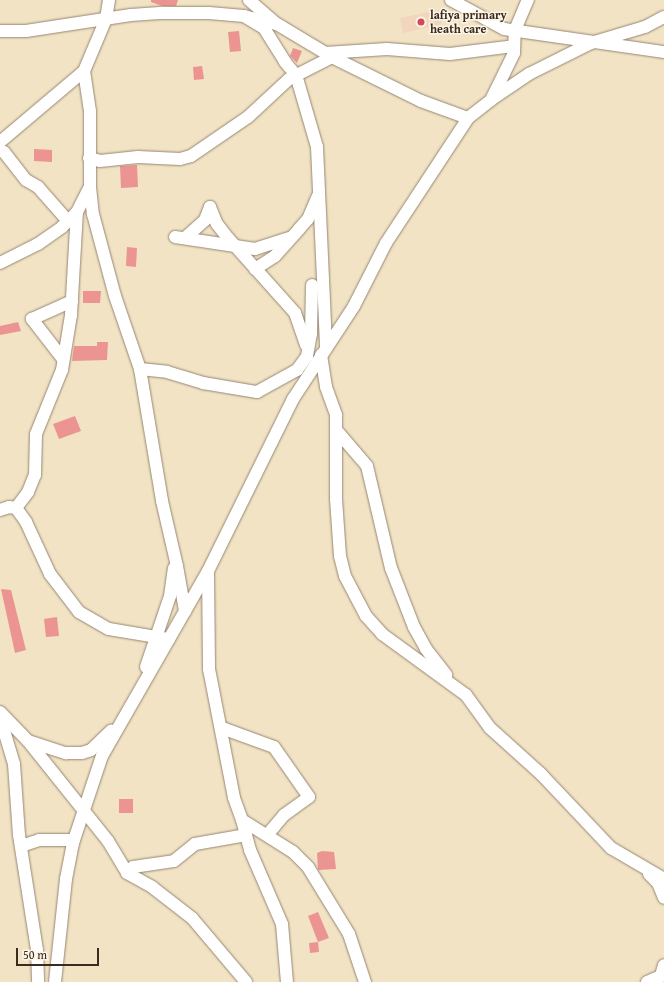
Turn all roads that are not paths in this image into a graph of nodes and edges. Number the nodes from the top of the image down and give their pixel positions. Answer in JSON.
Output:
{"nodes":[{"id":1,"x":109,"y":0,"type":"edge"},
{"id":2,"x":249,"y":0,"type":"edge"},
{"id":3,"x":451,"y":0,"type":"edge"},
{"id":4,"x":528,"y":0,"type":"edge"},
{"id":5,"x":244,"y":16,"type":"junction"},
{"id":6,"x":664,"y":17,"type":"edge"},
{"id":7,"x":106,"y":19,"type":"junction"},
{"id":8,"x":277,"y":24,"type":"junction"},
{"id":9,"x":515,"y":30,"type":"junction"},
{"id":10,"x":0,"y":31,"type":"edge"},
{"id":11,"x":591,"y":43,"type":"junction"},
{"id":12,"x":514,"y":46,"type":"junction"},
{"id":13,"x":664,"y":52,"type":"edge"},
{"id":14,"x":328,"y":55,"type":"junction"},
{"id":15,"x":84,"y":71,"type":"junction"},
{"id":16,"x":296,"y":75,"type":"junction"},
{"id":17,"x":491,"y":100,"type":"junction"},
{"id":18,"x":468,"y":118,"type":"junction"},
{"id":19,"x":0,"y":142,"type":"edge"},
{"id":20,"x":0,"y":151,"type":"edge"},
{"id":21,"x":89,"y":158,"type":"junction"},
{"id":22,"x":90,"y":187,"type":"junction"},
{"id":23,"x":319,"y":193,"type":"junction"},
{"id":24,"x":77,"y":212,"type":"junction"},
{"id":25,"x":67,"y":220,"type":"junction"},
{"id":26,"x":289,"y":238,"type":"junction"},
{"id":27,"x":235,"y":245,"type":"junction"},
{"id":28,"x":0,"y":264,"type":"edge"},
{"id":29,"x":255,"y":269,"type":"junction"},
{"id":30,"x":312,"y":285,"type":"dead end"},
{"id":31,"x":72,"y":301,"type":"junction"},
{"id":32,"x":323,"y":351,"type":"junction"},
{"id":33,"x":307,"y":356,"type":"junction"},
{"id":34,"x":63,"y":359,"type":"junction"},
{"id":35,"x":140,"y":370,"type":"junction"},
{"id":36,"x":337,"y":431,"type":"junction"},
{"id":37,"x":16,"y":508,"type":"junction"},
{"id":38,"x":0,"y":510,"type":"edge"},
{"id":39,"x":173,"y":549,"type":"junction"},
{"id":40,"x":208,"y":570,"type":"junction"},
{"id":41,"x":185,"y":611,"type":"junction"},
{"id":42,"x":154,"y":638,"type":"junction"},
{"id":43,"x":169,"y":639,"type":"junction"},
{"id":44,"x":142,"y":682,"type":"junction"},
{"id":45,"x":451,"y":683,"type":"junction"},
{"id":46,"x":0,"y":712,"type":"edge"},
{"id":47,"x":0,"y":718,"type":"edge"},
{"id":48,"x":118,"y":724,"type":"junction"},
{"id":49,"x":222,"y":728,"type":"junction"},
{"id":50,"x":28,"y":741,"type":"junction"},
{"id":51,"x":84,"y":813,"type":"junction"},
{"id":52,"x":242,"y":820,"type":"junction"},
{"id":53,"x":268,"y":834,"type":"junction"},
{"id":54,"x":246,"y":835,"type":"junction"},
{"id":55,"x":74,"y":840,"type":"junction"},
{"id":56,"x":21,"y":846,"type":"junction"},
{"id":57,"x":644,"y":869,"type":"junction"},
{"id":58,"x":127,"y":873,"type":"junction"},
{"id":59,"x":664,"y":879,"type":"edge"},
{"id":60,"x":664,"y":898,"type":"edge"},
{"id":61,"x":663,"y":973,"type":"edge"},
{"id":62,"x":38,"y":982,"type":"edge"},
{"id":63,"x":55,"y":982,"type":"edge"},
{"id":64,"x":246,"y":982,"type":"edge"},
{"id":65,"x":287,"y":982,"type":"edge"},
{"id":66,"x":365,"y":982,"type":"edge"},
{"id":67,"x":647,"y":982,"type":"edge"}],
"edges":[{"from":1,"to":7,"type":"street"},
{"from":2,"to":8,"type":"street"},
{"from":3,"to":9,"type":"street"},
{"from":4,"to":9,"type":"street"},
{"from":5,"to":7,"type":"street"},
{"from":5,"to":8,"type":"street"},
{"from":5,"to":16,"type":"street"},
{"from":6,"to":11,"type":"street"},
{"from":7,"to":10,"type":"street"},
{"from":7,"to":15,"type":"street"},
{"from":8,"to":14,"type":"street"},
{"from":9,"to":11,"type":"street"},
{"from":9,"to":12,"type":"street"},
{"from":11,"to":13,"type":"street"},
{"from":11,"to":17,"type":"street"},
{"from":12,"to":14,"type":"street"},
{"from":12,"to":17,"type":"street"},
{"from":14,"to":16,"type":"street"},
{"from":14,"to":18,"type":"street"},
{"from":15,"to":19,"type":"street"},
{"from":15,"to":21,"type":"street"},
{"from":16,"to":21,"type":"street"},
{"from":16,"to":23,"type":"street"},
{"from":17,"to":18,"type":"street"},
{"from":18,"to":32,"type":"street"},
{"from":20,"to":25,"type":"street"},
{"from":21,"to":22,"type":"street"},
{"from":22,"to":24,"type":"street"},
{"from":22,"to":35,"type":"street"},
{"from":23,"to":26,"type":"street"},
{"from":23,"to":32,"type":"street"},
{"from":24,"to":25,"type":"street"},
{"from":24,"to":31,"type":"street"},
{"from":25,"to":28,"type":"street"},
{"from":26,"to":27,"type":"street"},
{"from":26,"to":29,"type":"street"},
{"from":27,"to":27,"type":"street"},
{"from":27,"to":29,"type":"street"},
{"from":29,"to":33,"type":"street"},
{"from":30,"to":33,"type":"street"},
{"from":31,"to":34,"type":"street"},
{"from":31,"to":34,"type":"street"},
{"from":32,"to":36,"type":"street"},
{"from":32,"to":40,"type":"street"},
{"from":33,"to":35,"type":"street"},
{"from":34,"to":37,"type":"street"},
{"from":35,"to":39,"type":"street"},
{"from":36,"to":45,"type":"street"},
{"from":36,"to":45,"type":"street"},
{"from":37,"to":38,"type":"street"},
{"from":37,"to":42,"type":"street"},
{"from":39,"to":41,"type":"street"},
{"from":39,"to":42,"type":"street"},
{"from":40,"to":41,"type":"street"},
{"from":40,"to":49,"type":"street"},
{"from":41,"to":43,"type":"street"},
{"from":42,"to":43,"type":"street"},
{"from":42,"to":44,"type":"street"},
{"from":43,"to":44,"type":"street"},
{"from":44,"to":48,"type":"street"},
{"from":45,"to":57,"type":"street"},
{"from":46,"to":50,"type":"street"},
{"from":47,"to":56,"type":"street"},
{"from":48,"to":50,"type":"street"},
{"from":48,"to":51,"type":"street"},
{"from":49,"to":52,"type":"street"},
{"from":49,"to":53,"type":"street"},
{"from":50,"to":51,"type":"street"},
{"from":51,"to":55,"type":"street"},
{"from":51,"to":58,"type":"street"},
{"from":52,"to":53,"type":"street"},
{"from":52,"to":54,"type":"street"},
{"from":53,"to":66,"type":"street"},
{"from":54,"to":58,"type":"street"},
{"from":54,"to":65,"type":"street"},
{"from":55,"to":56,"type":"street"},
{"from":55,"to":63,"type":"street"},
{"from":56,"to":62,"type":"street"},
{"from":57,"to":59,"type":"street"},
{"from":57,"to":60,"type":"street"},
{"from":58,"to":64,"type":"street"},
{"from":61,"to":67,"type":"street"}]}
